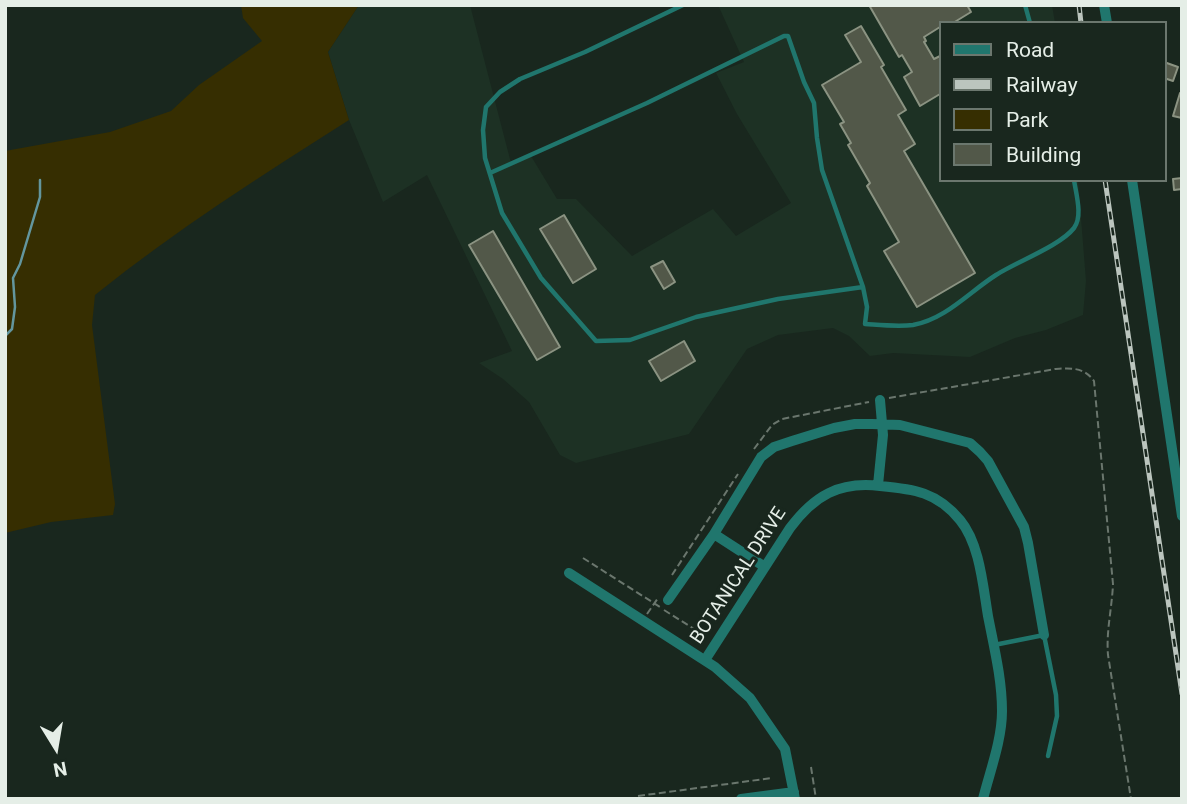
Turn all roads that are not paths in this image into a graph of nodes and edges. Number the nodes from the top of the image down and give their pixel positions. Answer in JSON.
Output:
{"nodes":[{"id":1,"x":683,"y":5,"type":"edge"},
{"id":2,"x":490,"y":173,"type":"junction"},
{"id":3,"x":1074,"y":182,"type":"edge"},
{"id":4,"x":1132,"y":182,"type":"edge"},
{"id":5,"x":863,"y":286,"type":"junction"},
{"id":6,"x":876,"y":400,"type":"road end"},
{"id":7,"x":882,"y":425,"type":"junction"},
{"id":8,"x":878,"y":485,"type":"junction"},
{"id":9,"x":1182,"y":516,"type":"edge"},
{"id":10,"x":714,"y":534,"type":"junction"},
{"id":11,"x":765,"y":566,"type":"junction"},
{"id":12,"x":569,"y":573,"type":"dead end"},
{"id":13,"x":668,"y":600,"type":"dead end"},
{"id":14,"x":1044,"y":635,"type":"junction"},
{"id":15,"x":994,"y":645,"type":"junction"},
{"id":16,"x":705,"y":660,"type":"junction"},
{"id":17,"x":1048,"y":756,"type":"dead end"},
{"id":18,"x":795,"y":795,"type":"edge"},
{"id":19,"x":741,"y":799,"type":"edge"},
{"id":20,"x":983,"y":799,"type":"edge"}],
"edges":[{"from":1,"to":2,"type":"lane"},
{"from":2,"to":5,"type":"lane"},
{"from":2,"to":5,"type":"lane"},
{"from":3,"to":5,"type":"lane"},
{"from":4,"to":9,"type":"street"},
{"from":6,"to":7,"type":"street"},
{"from":7,"to":8,"type":"street"},
{"from":7,"to":10,"type":"street"},
{"from":7,"to":14,"type":"street"},
{"from":8,"to":11,"type":"street","name":"BOTANICAL DRIVE"},
{"from":8,"to":15,"type":"street","name":"BOTANICAL DRIVE"},
{"from":10,"to":11,"type":"street"},
{"from":10,"to":13,"type":"street"},
{"from":11,"to":16,"type":"street","name":"BOTANICAL DRIVE"},
{"from":12,"to":16,"type":"street"},
{"from":14,"to":15,"type":"lane"},
{"from":14,"to":17,"type":"lane"},
{"from":15,"to":20,"type":"street","name":"BOTANICAL DRIVE"},
{"from":16,"to":18,"type":"street"},
{"from":18,"to":19,"type":"street"}]}
